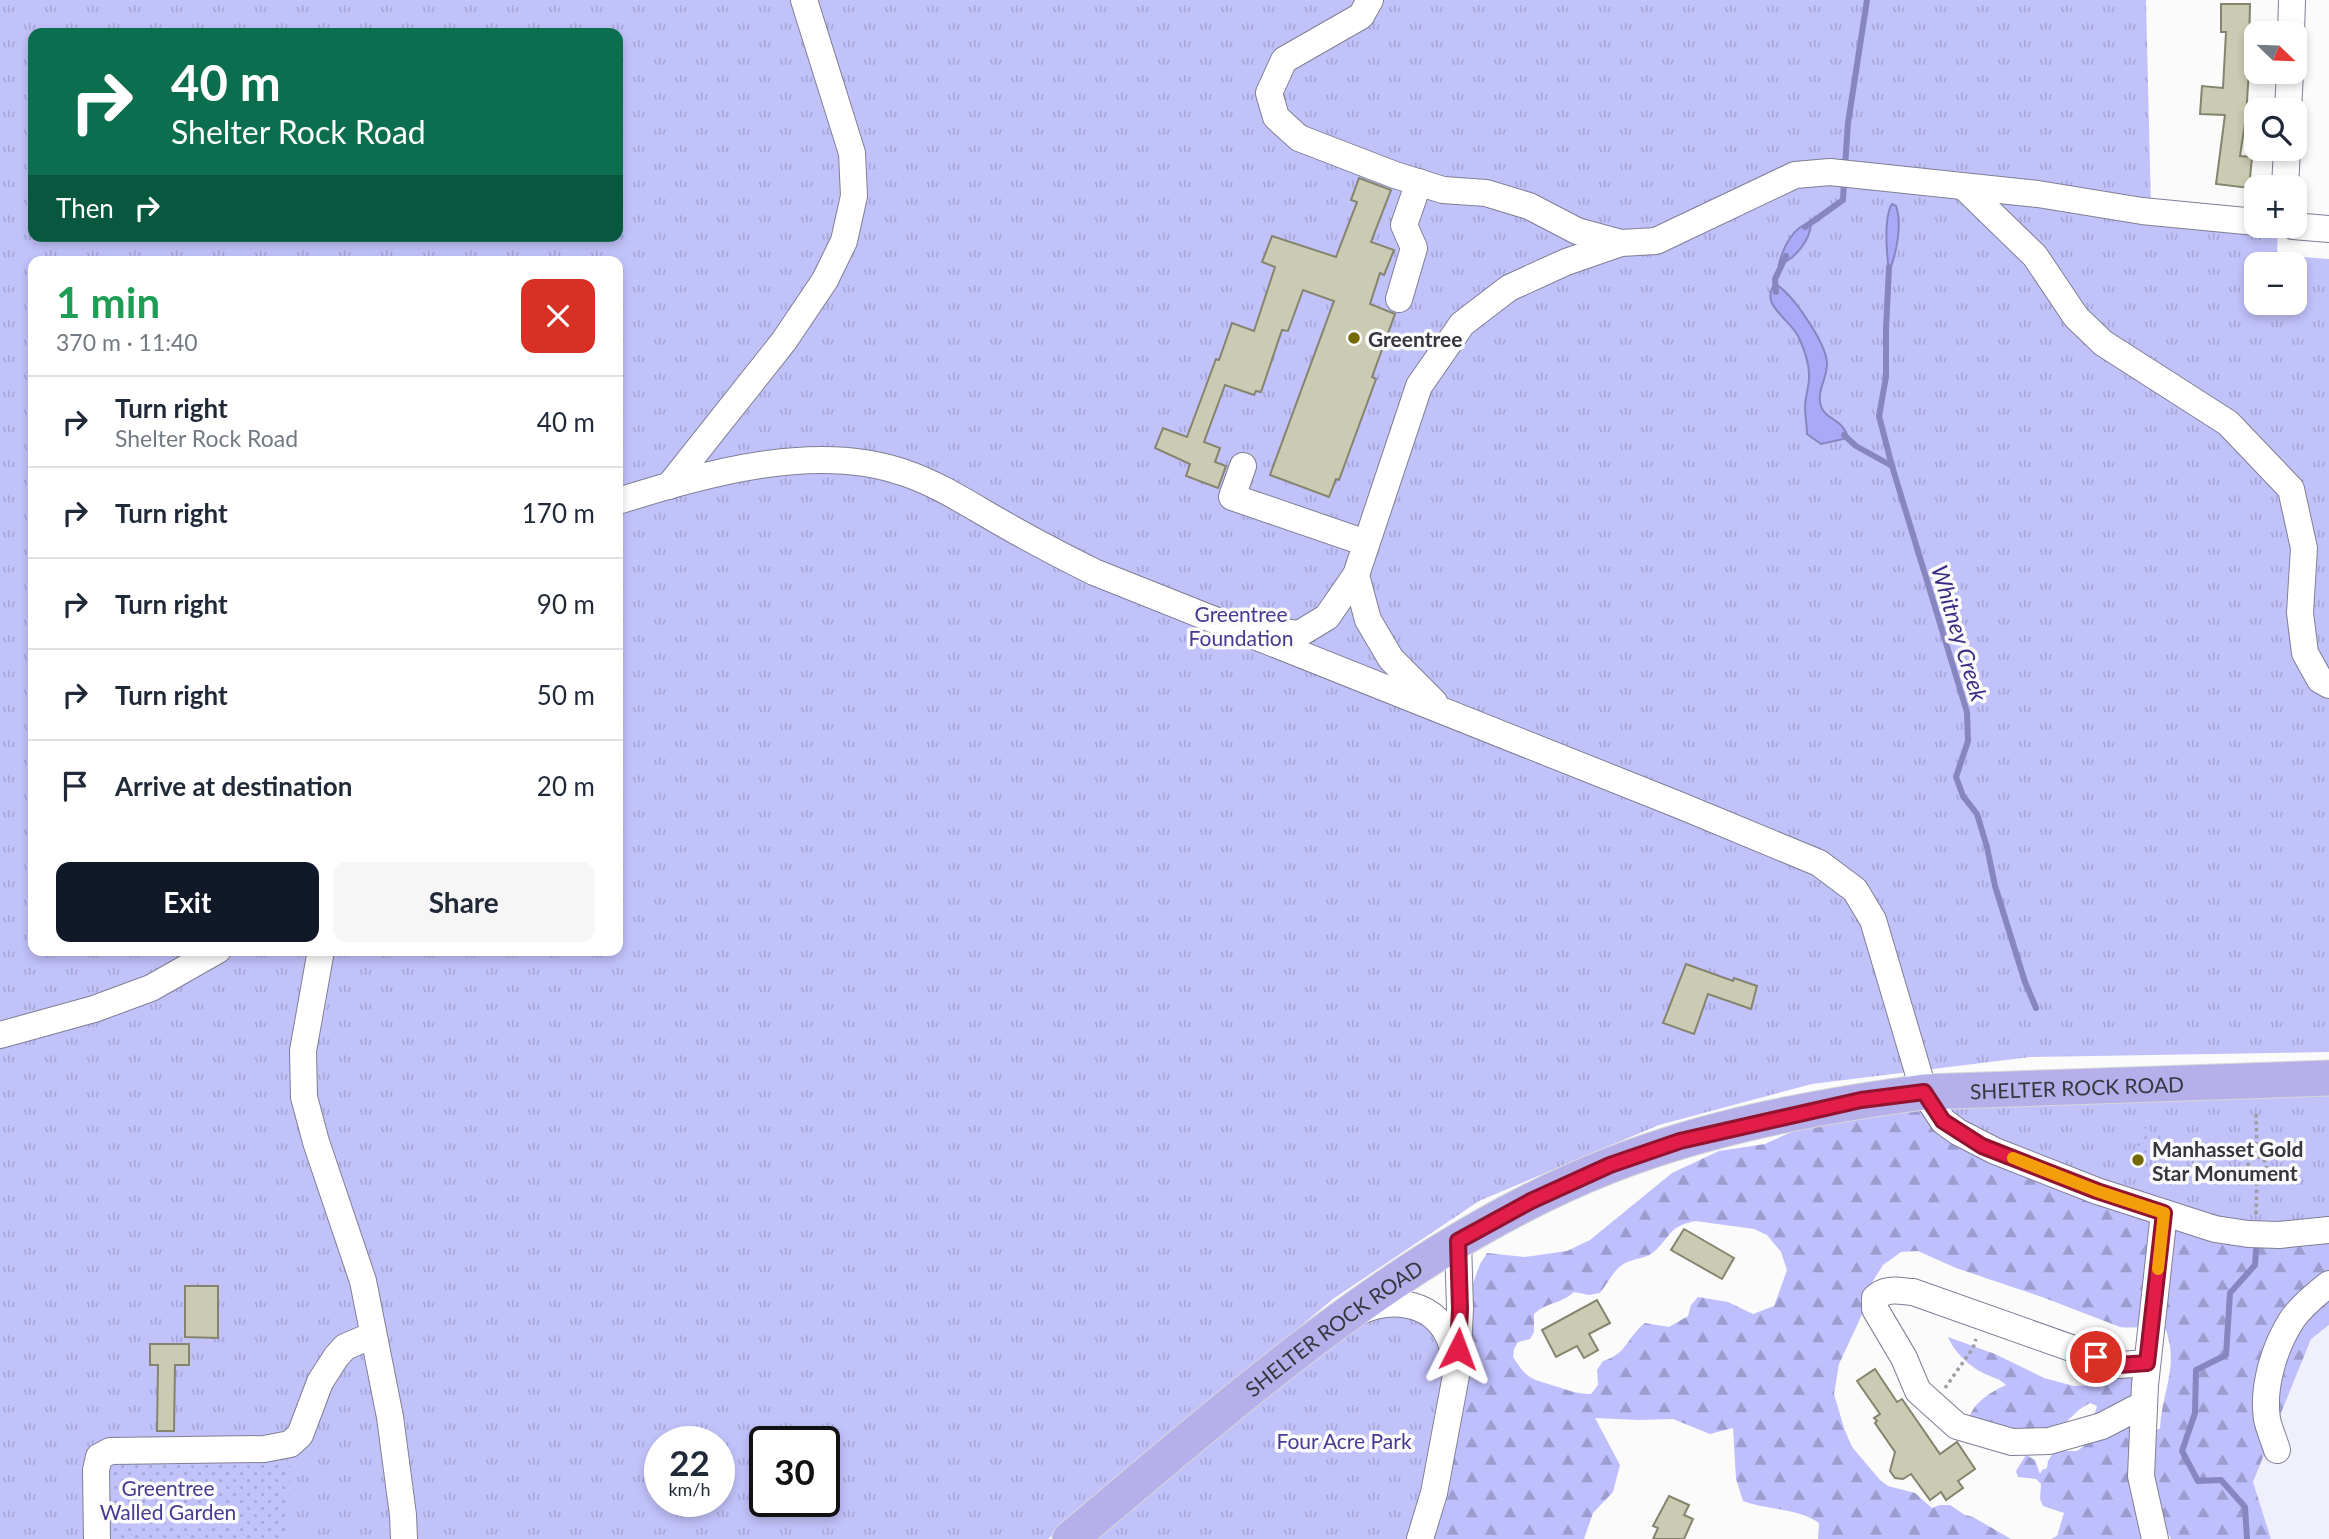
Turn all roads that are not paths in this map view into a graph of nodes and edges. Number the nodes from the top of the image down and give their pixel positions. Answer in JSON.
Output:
{"nodes":[{"id":1,"x":804,"y":0,"type":"edge"},
{"id":2,"x":1370,"y":0,"type":"edge"},
{"id":3,"x":2292,"y":0,"type":"edge"},
{"id":4,"x":2291,"y":21,"type":"edge"},
{"id":5,"x":1419,"y":182,"type":"junction"},
{"id":6,"x":1964,"y":187,"type":"junction"},
{"id":7,"x":2244,"y":221,"type":"edge"},
{"id":8,"x":2307,"y":227,"type":"edge"},
{"id":9,"x":2329,"y":229,"type":"edge"},
{"id":10,"x":1621,"y":243,"type":"junction"},
{"id":11,"x":1399,"y":299,"type":"dead end"},
{"id":12,"x":1243,"y":466,"type":"dead end"},
{"id":13,"x":669,"y":485,"type":"junction"},
{"id":14,"x":623,"y":499,"type":"edge"},
{"id":15,"x":1366,"y":543,"type":"junction"},
{"id":16,"x":1356,"y":575,"type":"junction"},
{"id":17,"x":1231,"y":626,"type":"junction"},
{"id":18,"x":2329,"y":685,"type":"edge"},
{"id":19,"x":1443,"y":711,"type":"junction"},
{"id":20,"x":207,"y":956,"type":"edge"},
{"id":21,"x":320,"y":956,"type":"edge"},
{"id":22,"x":0,"y":1035,"type":"edge"},
{"id":23,"x":2329,"y":1078,"type":"edge"},
{"id":24,"x":1924,"y":1092,"type":"junction"},
{"id":25,"x":2164,"y":1213,"type":"junction"},
{"id":26,"x":2329,"y":1230,"type":"edge"},
{"id":27,"x":1458,"y":1241,"type":"junction"},
{"id":28,"x":2329,"y":1284,"type":"edge"},
{"id":29,"x":1340,"y":1320,"type":"junction"},
{"id":30,"x":373,"y":1335,"type":"junction"},
{"id":31,"x":2147,"y":1363,"type":"junction"},
{"id":32,"x":1457,"y":1370,"type":"junction"},
{"id":33,"x":2144,"y":1404,"type":"junction"},
{"id":34,"x":2277,"y":1450,"type":"dead end"},
{"id":35,"x":97,"y":1539,"type":"edge"},
{"id":36,"x":404,"y":1539,"type":"edge"},
{"id":37,"x":1070,"y":1539,"type":"edge"},
{"id":38,"x":1420,"y":1539,"type":"edge"},
{"id":39,"x":2155,"y":1539,"type":"edge"}],
"edges":[{"from":1,"to":13,"type":"street"},
{"from":2,"to":5,"type":"street"},
{"from":3,"to":4,"type":"street"},
{"from":5,"to":10,"type":"street"},
{"from":5,"to":11,"type":"street"},
{"from":6,"to":7,"type":"street"},
{"from":6,"to":10,"type":"street"},
{"from":6,"to":18,"type":"street"},
{"from":8,"to":9,"type":"street"},
{"from":10,"to":15,"type":"street"},
{"from":12,"to":15,"type":"street"},
{"from":13,"to":14,"type":"street"},
{"from":13,"to":17,"type":"street"},
{"from":15,"to":16,"type":"street"},
{"from":16,"to":17,"type":"street"},
{"from":16,"to":19,"type":"street"},
{"from":17,"to":19,"type":"street"},
{"from":19,"to":24,"type":"street"},
{"from":20,"to":22,"type":"street"},
{"from":21,"to":30,"type":"street"},
{"from":23,"to":24,"type":"main road","name":"SHELTER ROCK ROAD"},
{"from":24,"to":25,"type":"street"},
{"from":24,"to":27,"type":"main road","name":"SHELTER ROCK ROAD"},
{"from":25,"to":26,"type":"street"},
{"from":25,"to":31,"type":"street"},
{"from":27,"to":29,"type":"main road","name":"SHELTER ROCK ROAD"},
{"from":27,"to":32,"type":"street"},
{"from":28,"to":34,"type":"street"},
{"from":29,"to":32,"type":"street"},
{"from":29,"to":37,"type":"main road","name":"SHELTER ROCK ROAD"},
{"from":30,"to":35,"type":"street"},
{"from":30,"to":36,"type":"street"},
{"from":31,"to":33,"type":"street"},
{"from":31,"to":33,"type":"street"},
{"from":32,"to":38,"type":"street"},
{"from":33,"to":39,"type":"street"}]}
